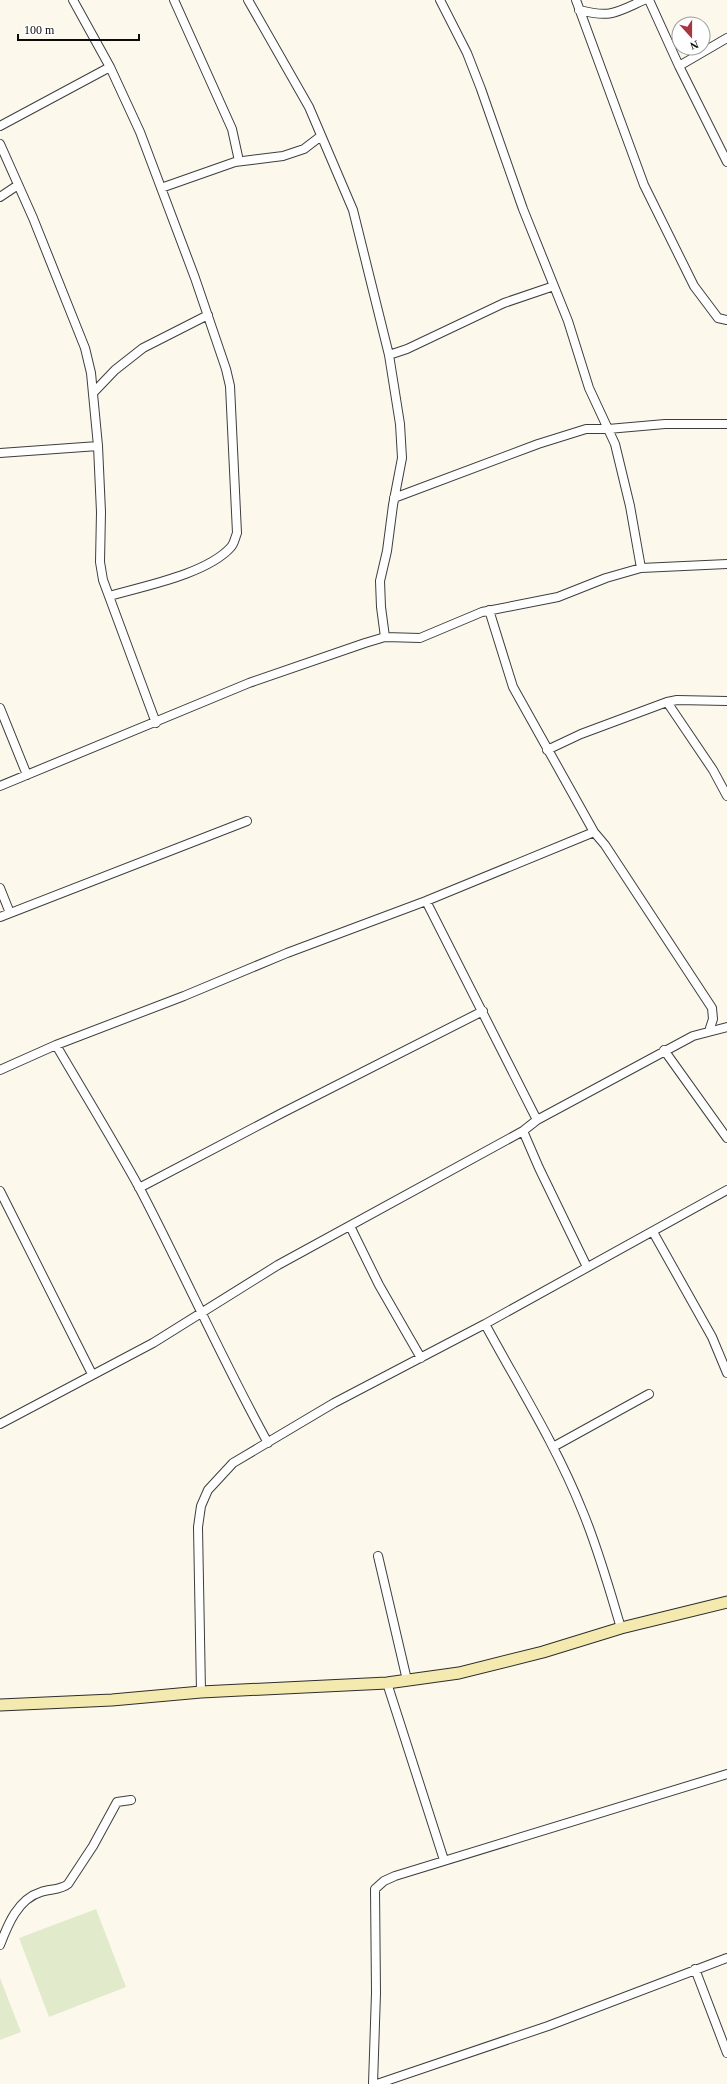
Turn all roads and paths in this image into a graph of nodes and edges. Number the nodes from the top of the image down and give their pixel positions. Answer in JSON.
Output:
{"nodes":[{"id":1,"x":73,"y":0,"type":"edge"},
{"id":2,"x":174,"y":0,"type":"edge"},
{"id":3,"x":248,"y":0,"type":"edge"},
{"id":4,"x":440,"y":0,"type":"edge"},
{"id":5,"x":576,"y":0,"type":"edge"},
{"id":6,"x":644,"y":0,"type":"edge"},
{"id":7,"x":649,"y":0,"type":"edge"},
{"id":8,"x":580,"y":10,"type":"junction"},
{"id":9,"x":727,"y":38,"type":"edge"},
{"id":10,"x":679,"y":66,"type":"junction"},
{"id":11,"x":110,"y":67,"type":"junction"},
{"id":12,"x":0,"y":126,"type":"edge"},
{"id":13,"x":321,"y":136,"type":"junction"},
{"id":14,"x":0,"y":144,"type":"edge"},
{"id":15,"x":239,"y":161,"type":"junction"},
{"id":16,"x":727,"y":162,"type":"edge"},
{"id":17,"x":18,"y":185,"type":"junction"},
{"id":18,"x":161,"y":188,"type":"junction"},
{"id":19,"x":0,"y":197,"type":"edge"},
{"id":20,"x":554,"y":286,"type":"junction"},
{"id":21,"x":208,"y":315,"type":"junction"},
{"id":22,"x":727,"y":320,"type":"edge"},
{"id":23,"x":389,"y":355,"type":"junction"},
{"id":24,"x":93,"y":393,"type":"junction"},
{"id":25,"x":727,"y":424,"type":"edge"},
{"id":26,"x":608,"y":429,"type":"junction"},
{"id":27,"x":98,"y":446,"type":"junction"},
{"id":28,"x":0,"y":453,"type":"edge"},
{"id":29,"x":394,"y":498,"type":"junction"},
{"id":30,"x":727,"y":564,"type":"edge"},
{"id":31,"x":641,"y":568,"type":"junction"},
{"id":32,"x":109,"y":596,"type":"junction"},
{"id":33,"x":489,"y":610,"type":"junction"},
{"id":34,"x":385,"y":637,"type":"junction"},
{"id":35,"x":727,"y":701,"type":"edge"},
{"id":36,"x":667,"y":702,"type":"junction"},
{"id":37,"x":0,"y":708,"type":"edge"},
{"id":38,"x":156,"y":723,"type":"junction"},
{"id":39,"x":547,"y":750,"type":"junction"},
{"id":40,"x":27,"y":775,"type":"junction"},
{"id":41,"x":0,"y":786,"type":"edge"},
{"id":42,"x":727,"y":796,"type":"edge"},
{"id":43,"x":247,"y":821,"type":"dead end"},
{"id":44,"x":594,"y":832,"type":"junction"},
{"id":45,"x":0,"y":888,"type":"edge"},
{"id":46,"x":426,"y":901,"type":"junction"},
{"id":47,"x":10,"y":913,"type":"junction"},
{"id":48,"x":0,"y":917,"type":"edge"},
{"id":49,"x":483,"y":1011,"type":"junction"},
{"id":50,"x":727,"y":1027,"type":"edge"},
{"id":51,"x":709,"y":1031,"type":"junction"},
{"id":52,"x":56,"y":1045,"type":"junction"},
{"id":53,"x":664,"y":1050,"type":"junction"},
{"id":54,"x":0,"y":1070,"type":"edge"},
{"id":55,"x":537,"y":1120,"type":"junction"},
{"id":56,"x":523,"y":1130,"type":"junction"},
{"id":57,"x":727,"y":1138,"type":"edge"},
{"id":58,"x":139,"y":1188,"type":"junction"},
{"id":59,"x":727,"y":1190,"type":"edge"},
{"id":60,"x":0,"y":1191,"type":"edge"},
{"id":61,"x":350,"y":1226,"type":"junction"},
{"id":62,"x":653,"y":1232,"type":"junction"},
{"id":63,"x":587,"y":1267,"type":"junction"},
{"id":64,"x":203,"y":1313,"type":"junction"},
{"id":65,"x":485,"y":1324,"type":"junction"},
{"id":66,"x":421,"y":1358,"type":"junction"},
{"id":67,"x":727,"y":1373,"type":"edge"},
{"id":68,"x":92,"y":1374,"type":"junction"},
{"id":69,"x":649,"y":1394,"type":"dead end"},
{"id":70,"x":0,"y":1424,"type":"edge"},
{"id":71,"x":268,"y":1443,"type":"junction"},
{"id":72,"x":553,"y":1447,"type":"junction"},
{"id":73,"x":378,"y":1556,"type":"dead end"},
{"id":74,"x":727,"y":1602,"type":"edge"},
{"id":75,"x":621,"y":1628,"type":"junction"},
{"id":76,"x":407,"y":1680,"type":"junction"},
{"id":77,"x":387,"y":1682,"type":"junction"},
{"id":78,"x":201,"y":1692,"type":"junction"},
{"id":79,"x":0,"y":1705,"type":"edge"},
{"id":80,"x":727,"y":1774,"type":"edge"},
{"id":81,"x":131,"y":1800,"type":"dead end"},
{"id":82,"x":444,"y":1860,"type":"junction"},
{"id":83,"x":0,"y":1945,"type":"edge"},
{"id":84,"x":727,"y":1958,"type":"edge"},
{"id":85,"x":695,"y":1969,"type":"junction"},
{"id":86,"x":727,"y":2053,"type":"edge"},
{"id":87,"x":373,"y":2084,"type":"edge"},
{"id":88,"x":377,"y":2084,"type":"edge"}],
"edges":[{"from":1,"to":11,"type":"street"},
{"from":2,"to":15,"type":"street"},
{"from":3,"to":13,"type":"street"},
{"from":4,"to":20,"type":"street"},
{"from":5,"to":8,"type":"street"},
{"from":6,"to":8,"type":"street"},
{"from":7,"to":10,"type":"street"},
{"from":8,"to":22,"type":"street"},
{"from":9,"to":10,"type":"street"},
{"from":10,"to":16,"type":"street"},
{"from":11,"to":12,"type":"street"},
{"from":11,"to":18,"type":"street"},
{"from":13,"to":15,"type":"street"},
{"from":13,"to":23,"type":"street"},
{"from":14,"to":17,"type":"street"},
{"from":15,"to":18,"type":"street"},
{"from":17,"to":19,"type":"street"},
{"from":17,"to":24,"type":"street"},
{"from":18,"to":21,"type":"street"},
{"from":20,"to":23,"type":"street"},
{"from":20,"to":26,"type":"street"},
{"from":21,"to":24,"type":"street"},
{"from":21,"to":32,"type":"street"},
{"from":23,"to":29,"type":"street"},
{"from":24,"to":27,"type":"street"},
{"from":25,"to":26,"type":"street"},
{"from":26,"to":29,"type":"street"},
{"from":26,"to":31,"type":"street"},
{"from":27,"to":28,"type":"street"},
{"from":27,"to":32,"type":"street"},
{"from":29,"to":34,"type":"street"},
{"from":30,"to":31,"type":"street"},
{"from":31,"to":33,"type":"street"},
{"from":32,"to":38,"type":"street"},
{"from":33,"to":34,"type":"street"},
{"from":33,"to":39,"type":"street"},
{"from":34,"to":38,"type":"street"},
{"from":35,"to":36,"type":"street"},
{"from":36,"to":39,"type":"street"},
{"from":36,"to":42,"type":"street"},
{"from":37,"to":40,"type":"street"},
{"from":38,"to":40,"type":"street"},
{"from":39,"to":44,"type":"street"},
{"from":40,"to":41,"type":"street"},
{"from":43,"to":47,"type":"street"},
{"from":44,"to":46,"type":"street"},
{"from":44,"to":51,"type":"street"},
{"from":45,"to":47,"type":"street"},
{"from":46,"to":49,"type":"street"},
{"from":46,"to":52,"type":"street"},
{"from":47,"to":48,"type":"street"},
{"from":49,"to":55,"type":"street"},
{"from":49,"to":58,"type":"street"},
{"from":50,"to":51,"type":"street"},
{"from":51,"to":53,"type":"street"},
{"from":52,"to":54,"type":"street"},
{"from":52,"to":58,"type":"street"},
{"from":53,"to":55,"type":"street"},
{"from":53,"to":57,"type":"street"},
{"from":55,"to":56,"type":"street"},
{"from":56,"to":61,"type":"street"},
{"from":56,"to":63,"type":"street"},
{"from":58,"to":64,"type":"street"},
{"from":59,"to":62,"type":"street"},
{"from":60,"to":68,"type":"street"},
{"from":61,"to":64,"type":"street"},
{"from":61,"to":66,"type":"street"},
{"from":62,"to":63,"type":"street"},
{"from":62,"to":67,"type":"street"},
{"from":63,"to":65,"type":"street"},
{"from":64,"to":68,"type":"street"},
{"from":64,"to":71,"type":"street"},
{"from":65,"to":66,"type":"street"},
{"from":65,"to":72,"type":"street"},
{"from":66,"to":71,"type":"street"},
{"from":68,"to":70,"type":"street"},
{"from":69,"to":72,"type":"street"},
{"from":71,"to":78,"type":"street"},
{"from":72,"to":75,"type":"street"},
{"from":73,"to":76,"type":"street"},
{"from":74,"to":75,"type":"street"},
{"from":75,"to":76,"type":"street"},
{"from":76,"to":77,"type":"street"},
{"from":77,"to":78,"type":"street"},
{"from":77,"to":82,"type":"street"},
{"from":78,"to":79,"type":"street"},
{"from":80,"to":82,"type":"street"},
{"from":81,"to":83,"type":"street"},
{"from":82,"to":87,"type":"street"},
{"from":84,"to":85,"type":"street"},
{"from":85,"to":86,"type":"street"},
{"from":85,"to":88,"type":"street"}]}
